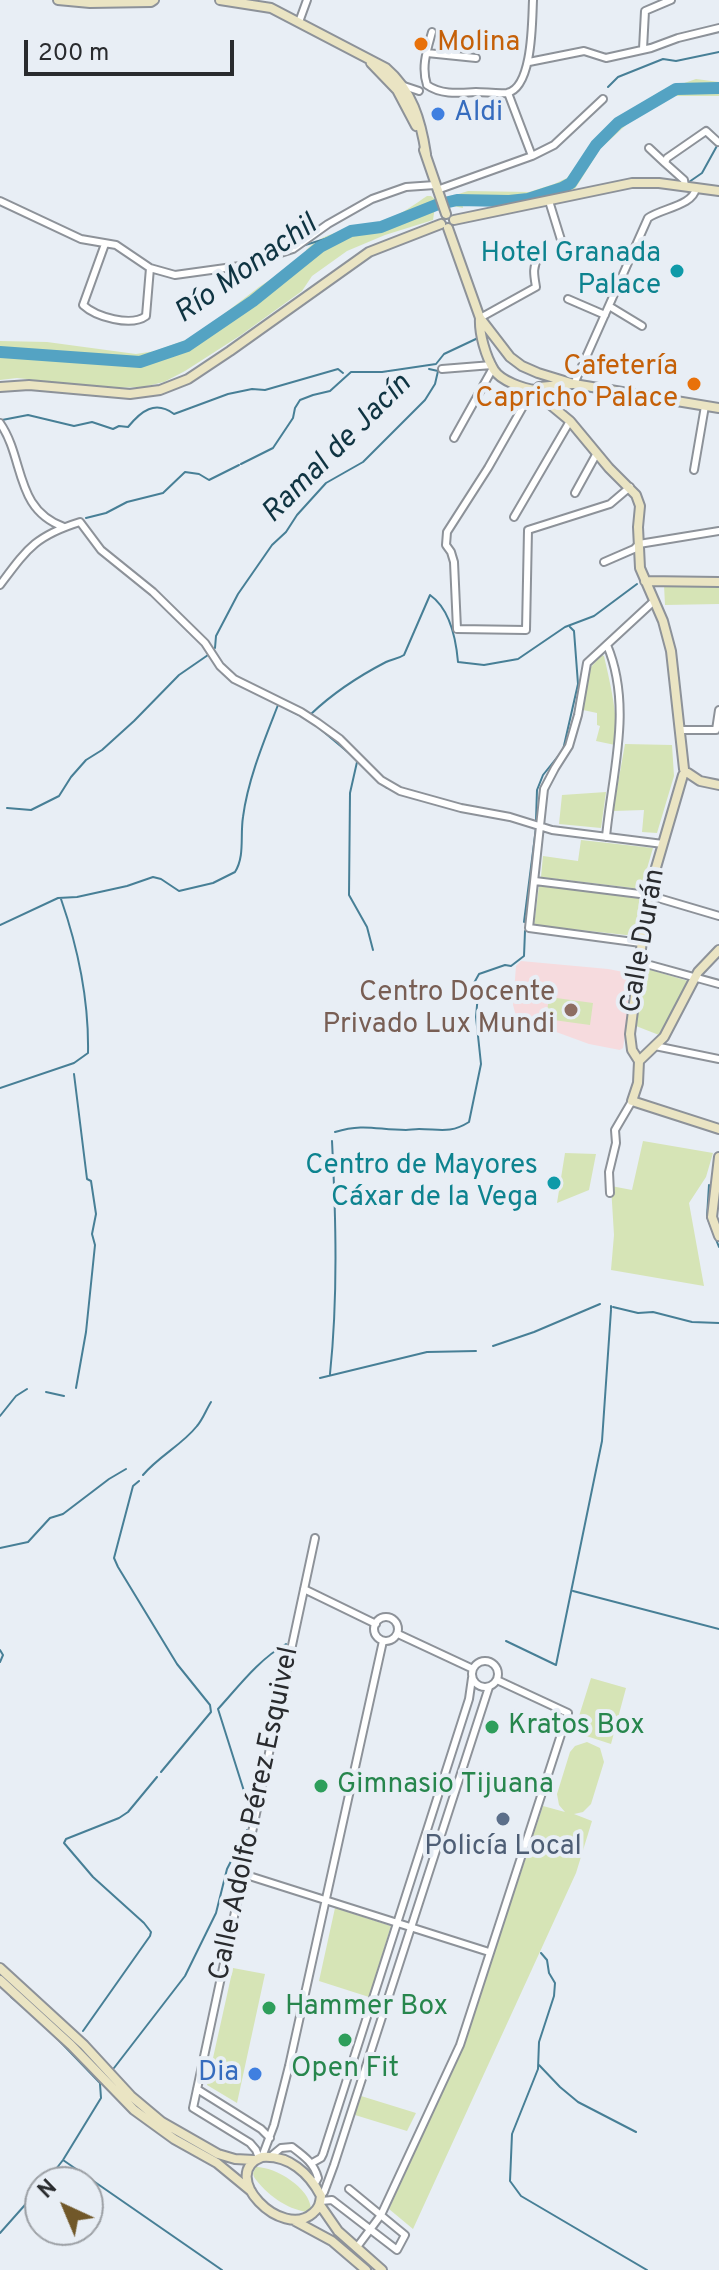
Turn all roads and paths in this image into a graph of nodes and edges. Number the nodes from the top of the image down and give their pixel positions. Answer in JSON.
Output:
{"nodes":[{"id":1,"x":58,"y":0,"type":"edge"},
{"id":2,"x":155,"y":0,"type":"edge"},
{"id":3,"x":165,"y":0,"type":"edge"},
{"id":4,"x":220,"y":0,"type":"edge"},
{"id":5,"x":307,"y":0,"type":"edge"},
{"id":6,"x":533,"y":0,"type":"edge"},
{"id":7,"x":671,"y":0,"type":"edge"},
{"id":8,"x":86,"y":1,"type":"edge"},
{"id":9,"x":261,"y":3,"type":"edge"},
{"id":10,"x":299,"y":22,"type":"junction"},
{"id":11,"x":719,"y":28,"type":"edge"},
{"id":12,"x":432,"y":32,"type":"dead end"},
{"id":13,"x":643,"y":49,"type":"junction"},
{"id":14,"x":427,"y":53,"type":"junction"},
{"id":15,"x":476,"y":58,"type":"dead end"},
{"id":16,"x":368,"y":59,"type":"junction"},
{"id":17,"x":529,"y":62,"type":"junction"},
{"id":18,"x":389,"y":80,"type":"junction"},
{"id":19,"x":400,"y":83,"type":"junction"},
{"id":20,"x":427,"y":85,"type":"junction"},
{"id":21,"x":419,"y":91,"type":"junction"},
{"id":22,"x":508,"y":93,"type":"junction"},
{"id":23,"x":410,"y":97,"type":"junction"},
{"id":24,"x":603,"y":99,"type":"dead end"},
{"id":25,"x":414,"y":113,"type":"junction"},
{"id":26,"x":718,"y":142,"type":"edge"},
{"id":27,"x":649,"y":148,"type":"dead end"},
{"id":28,"x":532,"y":156,"type":"junction"},
{"id":29,"x":665,"y":163,"type":"junction"},
{"id":30,"x":685,"y":186,"type":"junction"},
{"id":31,"x":696,"y":188,"type":"junction"},
{"id":32,"x":437,"y":190,"type":"junction"},
{"id":33,"x":719,"y":191,"type":"edge"},
{"id":34,"x":0,"y":201,"type":"edge"},
{"id":35,"x":549,"y":201,"type":"junction"},
{"id":36,"x":448,"y":214,"type":"junction"},
{"id":37,"x":445,"y":226,"type":"junction"},
{"id":38,"x":562,"y":243,"type":"dead end"},
{"id":39,"x":105,"y":244,"type":"junction"},
{"id":40,"x":539,"y":257,"type":"dead end"},
{"id":41,"x":150,"y":268,"type":"junction"},
{"id":42,"x":568,"y":299,"type":"dead end"},
{"id":43,"x":609,"y":306,"type":"junction"},
{"id":44,"x":605,"y":315,"type":"junction"},
{"id":45,"x":480,"y":318,"type":"junction"},
{"id":46,"x":642,"y":326,"type":"dead end"},
{"id":47,"x":510,"y":357,"type":"junction"},
{"id":48,"x":492,"y":365,"type":"junction"},
{"id":49,"x":442,"y":369,"type":"dead end"},
{"id":50,"x":538,"y":373,"type":"junction"},
{"id":51,"x":574,"y":384,"type":"junction"},
{"id":52,"x":0,"y":387,"type":"edge"},
{"id":53,"x":535,"y":389,"type":"junction"},
{"id":54,"x":705,"y":406,"type":"junction"},
{"id":55,"x":719,"y":408,"type":"edge"},
{"id":56,"x":570,"y":421,"type":"junction"},
{"id":57,"x":1,"y":425,"type":"edge"},
{"id":58,"x":454,"y":438,"type":"dead end"},
{"id":59,"x":597,"y":453,"type":"junction"},
{"id":60,"x":694,"y":470,"type":"dead end"},
{"id":61,"x":630,"y":487,"type":"junction"},
{"id":62,"x":575,"y":493,"type":"dead end"},
{"id":63,"x":514,"y":517,"type":"dead end"},
{"id":64,"x":64,"y":527,"type":"junction"},
{"id":65,"x":719,"y":531,"type":"edge"},
{"id":66,"x":639,"y":544,"type":"junction"},
{"id":67,"x":604,"y":562,"type":"dead end"},
{"id":68,"x":645,"y":581,"type":"junction"},
{"id":69,"x":719,"y":582,"type":"edge"},
{"id":70,"x":0,"y":585,"type":"edge"},
{"id":71,"x":654,"y":601,"type":"junction"},
{"id":72,"x":607,"y":645,"type":"junction"},
{"id":73,"x":719,"y":710,"type":"edge"},
{"id":74,"x":680,"y":730,"type":"junction"},
{"id":75,"x":685,"y":772,"type":"junction"},
{"id":76,"x":719,"y":785,"type":"edge"},
{"id":77,"x":541,"y":827,"type":"junction"},
{"id":78,"x":606,"y":837,"type":"junction"},
{"id":79,"x":663,"y":844,"type":"junction"},
{"id":80,"x":535,"y":881,"type":"junction"},
{"id":81,"x":648,"y":895,"type":"junction"},
{"id":82,"x":719,"y":916,"type":"edge"},
{"id":83,"x":641,"y":943,"type":"junction"},
{"id":84,"x":719,"y":950,"type":"edge"},
{"id":85,"x":639,"y":962,"type":"junction"},
{"id":86,"x":694,"y":978,"type":"junction"},
{"id":87,"x":719,"y":984,"type":"edge"},
{"id":88,"x":655,"y":1046,"type":"junction"},
{"id":89,"x":719,"y":1059,"type":"edge"},
{"id":90,"x":639,"y":1061,"type":"junction"},
{"id":91,"x":632,"y":1101,"type":"junction"},
{"id":92,"x":719,"y":1129,"type":"edge"},
{"id":93,"x":719,"y":1157,"type":"edge"},
{"id":94,"x":610,"y":1193,"type":"dead end"},
{"id":95,"x":716,"y":1199,"type":"edge"},
{"id":96,"x":719,"y":1236,"type":"edge"},
{"id":97,"x":315,"y":1538,"type":"dead end"},
{"id":98,"x":304,"y":1589,"type":"junction"},
{"id":99,"x":376,"y":1624,"type":"junction"},
{"id":100,"x":398,"y":1634,"type":"junction"},
{"id":101,"x":383,"y":1641,"type":"junction"},
{"id":102,"x":473,"y":1669,"type":"junction"},
{"id":103,"x":472,"y":1678,"type":"junction"},
{"id":104,"x":497,"y":1680,"type":"junction"},
{"id":105,"x":489,"y":1687,"type":"junction"},
{"id":106,"x":243,"y":1874,"type":"junction"},
{"id":107,"x":326,"y":1900,"type":"junction"},
{"id":108,"x":397,"y":1923,"type":"junction"},
{"id":109,"x":411,"y":1927,"type":"junction"},
{"id":110,"x":489,"y":1952,"type":"junction"},
{"id":111,"x":0,"y":1968,"type":"edge"},
{"id":112,"x":0,"y":1980,"type":"edge"},
{"id":113,"x":197,"y":2089,"type":"junction"},
{"id":114,"x":270,"y":2138,"type":"junction"},
{"id":115,"x":261,"y":2158,"type":"junction"},
{"id":116,"x":312,"y":2163,"type":"junction"},
{"id":117,"x":314,"y":2185,"type":"junction"},
{"id":118,"x":349,"y":2189,"type":"dead end"},
{"id":119,"x":251,"y":2191,"type":"junction"},
{"id":120,"x":321,"y":2201,"type":"junction"},
{"id":121,"x":381,"y":2215,"type":"junction"},
{"id":122,"x":294,"y":2220,"type":"junction"},
{"id":123,"x":370,"y":2229,"type":"junction"},
{"id":124,"x":357,"y":2247,"type":"junction"},
{"id":125,"x":366,"y":2270,"type":"edge"},
{"id":126,"x":382,"y":2270,"type":"edge"}],
"edges":[{"from":1,"to":8,"type":"street"},
{"from":2,"to":3,"type":"street"},
{"from":2,"to":8,"type":"street"},
{"from":4,"to":9,"type":"street"},
{"from":5,"to":10,"type":"street"},
{"from":6,"to":17,"type":"street"},
{"from":7,"to":13,"type":"street"},
{"from":9,"to":10,"type":"street"},
{"from":10,"to":16,"type":"street"},
{"from":11,"to":13,"type":"street"},
{"from":12,"to":14,"type":"street"},
{"from":13,"to":17,"type":"street"},
{"from":14,"to":15,"type":"street"},
{"from":14,"to":20,"type":"street"},
{"from":16,"to":18,"type":"street"},
{"from":16,"to":19,"type":"street"},
{"from":17,"to":22,"type":"street"},
{"from":18,"to":23,"type":"street"},
{"from":18,"to":25,"type":"street"},
{"from":19,"to":21,"type":"street"},
{"from":19,"to":23,"type":"street"},
{"from":20,"to":21,"type":"street"},
{"from":20,"to":22,"type":"street"},
{"from":21,"to":23,"type":"street"},
{"from":21,"to":25,"type":"street"},
{"from":22,"to":28,"type":"street"},
{"from":23,"to":25,"type":"street"},
{"from":24,"to":28,"type":"street"},
{"from":25,"to":32,"type":"street"},
{"from":26,"to":29,"type":"street"},
{"from":27,"to":29,"type":"street"},
{"from":28,"to":32,"type":"street"},
{"from":29,"to":30,"type":"street"},
{"from":30,"to":31,"type":"street"},
{"from":30,"to":35,"type":"street"},
{"from":31,"to":33,"type":"street"},
{"from":31,"to":43,"type":"street"},
{"from":32,"to":36,"type":"street"},
{"from":32,"to":41,"type":"street"},
{"from":34,"to":39,"type":"street"},
{"from":35,"to":36,"type":"street"},
{"from":35,"to":38,"type":"street"},
{"from":36,"to":37,"type":"street"},
{"from":37,"to":45,"type":"street"},
{"from":37,"to":52,"type":"street"},
{"from":39,"to":41,"type":"street"},
{"from":39,"to":41,"type":"street"},
{"from":40,"to":45,"type":"street"},
{"from":42,"to":44,"type":"street"},
{"from":43,"to":44,"type":"street"},
{"from":43,"to":46,"type":"street"},
{"from":44,"to":51,"type":"street"},
{"from":45,"to":47,"type":"street"},
{"from":45,"to":48,"type":"street"},
{"from":47,"to":48,"type":"street"},
{"from":47,"to":50,"type":"street"},
{"from":48,"to":49,"type":"street"},
{"from":48,"to":53,"type":"street"},
{"from":48,"to":58,"type":"street"},
{"from":50,"to":51,"type":"street"},
{"from":50,"to":53,"type":"street"},
{"from":51,"to":53,"type":"street"},
{"from":51,"to":54,"type":"street"},
{"from":53,"to":56,"type":"street"},
{"from":53,"to":61,"type":"street"},
{"from":54,"to":55,"type":"street"},
{"from":54,"to":60,"type":"street"},
{"from":56,"to":59,"type":"street"},
{"from":56,"to":63,"type":"street"},
{"from":57,"to":64,"type":"street"},
{"from":59,"to":61,"type":"street"},
{"from":59,"to":62,"type":"street"},
{"from":61,"to":66,"type":"street"},
{"from":64,"to":70,"type":"street"},
{"from":64,"to":77,"type":"street"},
{"from":65,"to":66,"type":"street"},
{"from":66,"to":67,"type":"street"},
{"from":66,"to":68,"type":"street"},
{"from":68,"to":69,"type":"street"},
{"from":68,"to":71,"type":"street"},
{"from":71,"to":72,"type":"street"},
{"from":71,"to":74,"type":"street"},
{"from":72,"to":77,"type":"street"},
{"from":72,"to":78,"type":"street"},
{"from":73,"to":74,"type":"street"},
{"from":74,"to":75,"type":"street"},
{"from":75,"to":76,"type":"street"},
{"from":75,"to":79,"type":"street","name":"Calle Durán"},
{"from":77,"to":78,"type":"street"},
{"from":77,"to":80,"type":"street"},
{"from":78,"to":79,"type":"street"},
{"from":79,"to":81,"type":"street","name":"Calle Durán"},
{"from":80,"to":81,"type":"street"},
{"from":80,"to":83,"type":"street"},
{"from":81,"to":82,"type":"street"},
{"from":81,"to":83,"type":"street","name":"Calle Durán"},
{"from":83,"to":85,"type":"street","name":"Calle Durán"},
{"from":84,"to":86,"type":"street"},
{"from":85,"to":86,"type":"street"},
{"from":85,"to":90,"type":"street","name":"Calle Durán"},
{"from":86,"to":87,"type":"street"},
{"from":86,"to":88,"type":"street"},
{"from":88,"to":89,"type":"street"},
{"from":88,"to":90,"type":"street"},
{"from":90,"to":91,"type":"street"},
{"from":91,"to":92,"type":"street"},
{"from":91,"to":94,"type":"street"},
{"from":93,"to":95,"type":"street"},
{"from":95,"to":96,"type":"street"},
{"from":97,"to":98,"type":"street","name":"Calle Adolfo Pérez Esquivel"},
{"from":98,"to":99,"type":"street"},
{"from":98,"to":106,"type":"street","name":"Calle Adolfo Pérez Esquivel"},
{"from":99,"to":100,"type":"street"},
{"from":99,"to":101,"type":"street"},
{"from":100,"to":101,"type":"street"},
{"from":100,"to":102,"type":"street"},
{"from":101,"to":107,"type":"street"},
{"from":102,"to":103,"type":"street"},
{"from":102,"to":104,"type":"street"},
{"from":103,"to":105,"type":"street"},
{"from":103,"to":108,"type":"street"},
{"from":104,"to":105,"type":"street"},
{"from":104,"to":110,"type":"street"},
{"from":105,"to":109,"type":"street"},
{"from":106,"to":107,"type":"street"},
{"from":106,"to":113,"type":"street","name":"Calle Adolfo Pérez Esquivel"},
{"from":107,"to":108,"type":"street"},
{"from":107,"to":114,"type":"street"},
{"from":108,"to":109,"type":"street"},
{"from":108,"to":116,"type":"street"},
{"from":109,"to":110,"type":"street"},
{"from":109,"to":120,"type":"street"},
{"from":110,"to":121,"type":"street"},
{"from":111,"to":115,"type":"street"},
{"from":112,"to":119,"type":"street"},
{"from":113,"to":114,"type":"street"},
{"from":113,"to":115,"type":"street"},
{"from":114,"to":115,"type":"street"},
{"from":115,"to":116,"type":"street"},
{"from":115,"to":117,"type":"street"},
{"from":115,"to":119,"type":"street"},
{"from":116,"to":117,"type":"street"},
{"from":117,"to":120,"type":"street"},
{"from":118,"to":121,"type":"street"},
{"from":119,"to":122,"type":"street"},
{"from":120,"to":122,"type":"street"},
{"from":120,"to":123,"type":"street"},
{"from":120,"to":124,"type":"street"},
{"from":121,"to":123,"type":"street"},
{"from":121,"to":123,"type":"street"},
{"from":122,"to":125,"type":"street"},
{"from":123,"to":124,"type":"street"},
{"from":124,"to":126,"type":"street"}]}
